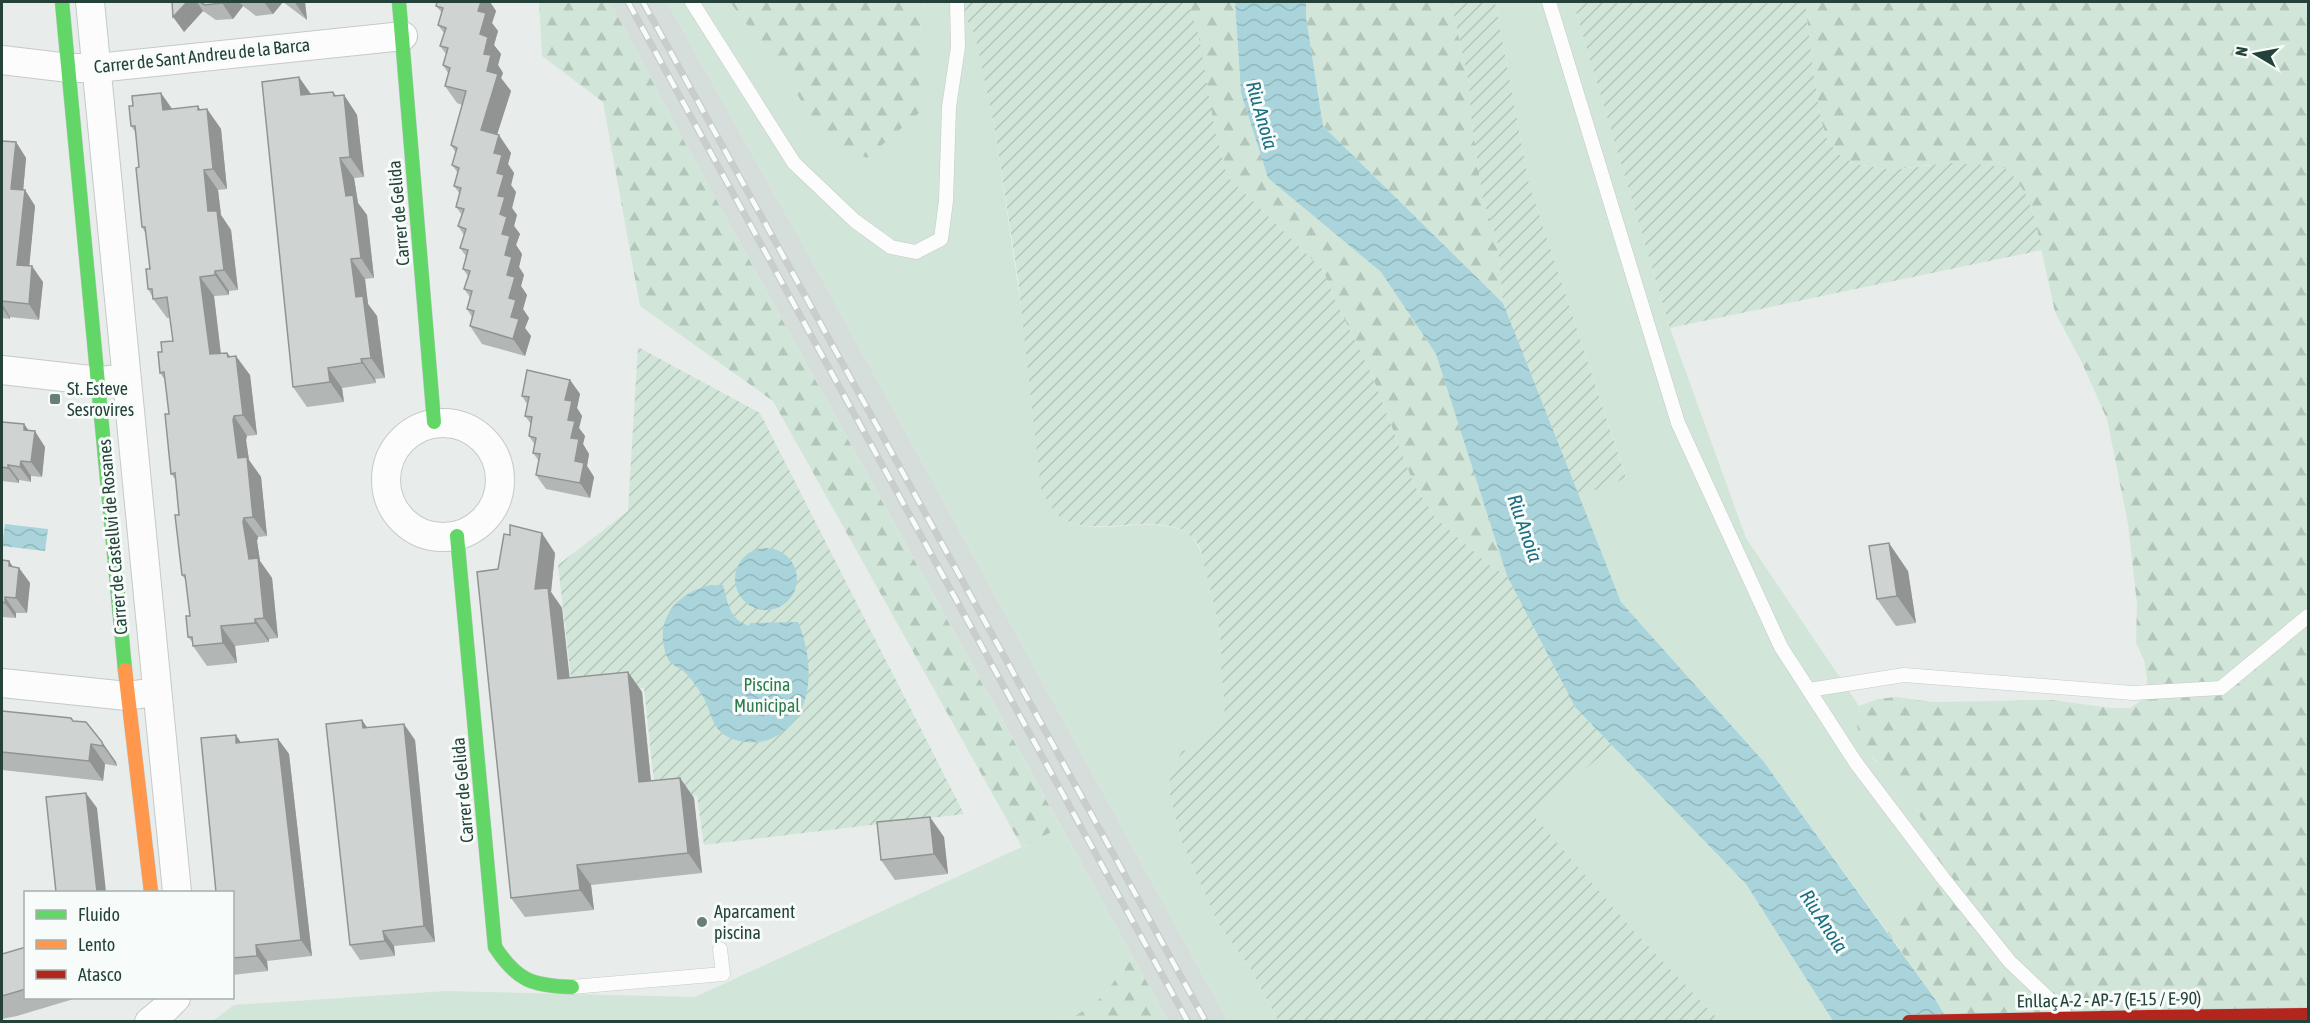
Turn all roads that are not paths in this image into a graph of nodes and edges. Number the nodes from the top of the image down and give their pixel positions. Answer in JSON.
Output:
{"nodes":[{"id":1,"x":62,"y":2,"type":"edge"},
{"id":2,"x":90,"y":2,"type":"edge"},
{"id":3,"x":399,"y":2,"type":"edge"},
{"id":4,"x":692,"y":2,"type":"edge"},
{"id":5,"x":957,"y":2,"type":"edge"},
{"id":6,"x":1550,"y":2,"type":"edge"},
{"id":7,"x":403,"y":36,"type":"junction"},
{"id":8,"x":2,"y":60,"type":"edge"},
{"id":9,"x":69,"y":68,"type":"junction"},
{"id":10,"x":97,"y":68,"type":"junction"},
{"id":11,"x":2,"y":370,"type":"edge"},
{"id":12,"x":113,"y":380,"type":"junction"},
{"id":13,"x":434,"y":422,"type":"junction"},
{"id":14,"x":457,"y":536,"type":"junction"},
{"id":15,"x":2308,"y":616,"type":"edge"},
{"id":16,"x":2,"y":683,"type":"edge"},
{"id":17,"x":1809,"y":690,"type":"junction"},
{"id":18,"x":157,"y":692,"type":"junction"},
{"id":19,"x":127,"y":696,"type":"junction"},
{"id":20,"x":151,"y":891,"type":"edge"},
{"id":21,"x":177,"y":891,"type":"edge"},
{"id":22,"x":720,"y":949,"type":"dead end"},
{"id":23,"x":572,"y":987,"type":"joint"},
{"id":24,"x":153,"y":999,"type":"edge"},
{"id":25,"x":175,"y":999,"type":"edge"},
{"id":26,"x":2308,"y":1015,"type":"edge"},
{"id":27,"x":148,"y":1022,"type":"edge"},
{"id":28,"x":1909,"y":1022,"type":"edge"},
{"id":29,"x":2073,"y":1022,"type":"edge"}],
"edges":[{"from":1,"to":9,"type":"main road","name":"Carrer de Castellví de Rosanes"},
{"from":2,"to":10,"type":"street","name":"Carrer de Castellví de Rosanes"},
{"from":3,"to":7,"type":"main road","name":"Carrer de Gelida"},
{"from":4,"to":5,"type":"lane"},
{"from":6,"to":17,"type":"lane"},
{"from":7,"to":10,"type":"street","name":"Carrer de Sant Andreu de la Barca"},
{"from":7,"to":13,"type":"main road","name":"Carrer de Gelida"},
{"from":8,"to":9,"type":"street","name":"Carrer de Sant Andreu de la Barca"},
{"from":9,"to":10,"type":"street","name":"Carrer de Sant Andreu de la Barca"},
{"from":9,"to":12,"type":"main road","name":"Carrer de Castellví de Rosanes"},
{"from":10,"to":12,"type":"street","name":"Carrer de Castellví de Rosanes"},
{"from":11,"to":12,"type":"street"},
{"from":12,"to":18,"type":"street","name":"Carrer de Castellví de Rosanes"},
{"from":12,"to":19,"type":"main road","name":"Carrer de Castellví de Rosanes"},
{"from":13,"to":14,"type":"street"},
{"from":13,"to":14,"type":"street"},
{"from":14,"to":23,"type":"main road","name":"Carrer de Gelida"},
{"from":15,"to":17,"type":"lane"},
{"from":16,"to":19,"type":"street"},
{"from":17,"to":29,"type":"lane"},
{"from":18,"to":19,"type":"street"},
{"from":18,"to":21,"type":"street","name":"Carrer de Castellví de Rosanes"},
{"from":19,"to":20,"type":"main road","name":"Carrer de Castellví de Rosanes"},
{"from":22,"to":23,"type":"lane"},
{"from":24,"to":27,"type":"street"},
{"from":25,"to":27,"type":"street"},
{"from":26,"to":28,"type":"main road","name":"Enllaç A-2 - AP-7 (E-15 / E-90)","bridge":true}]}
